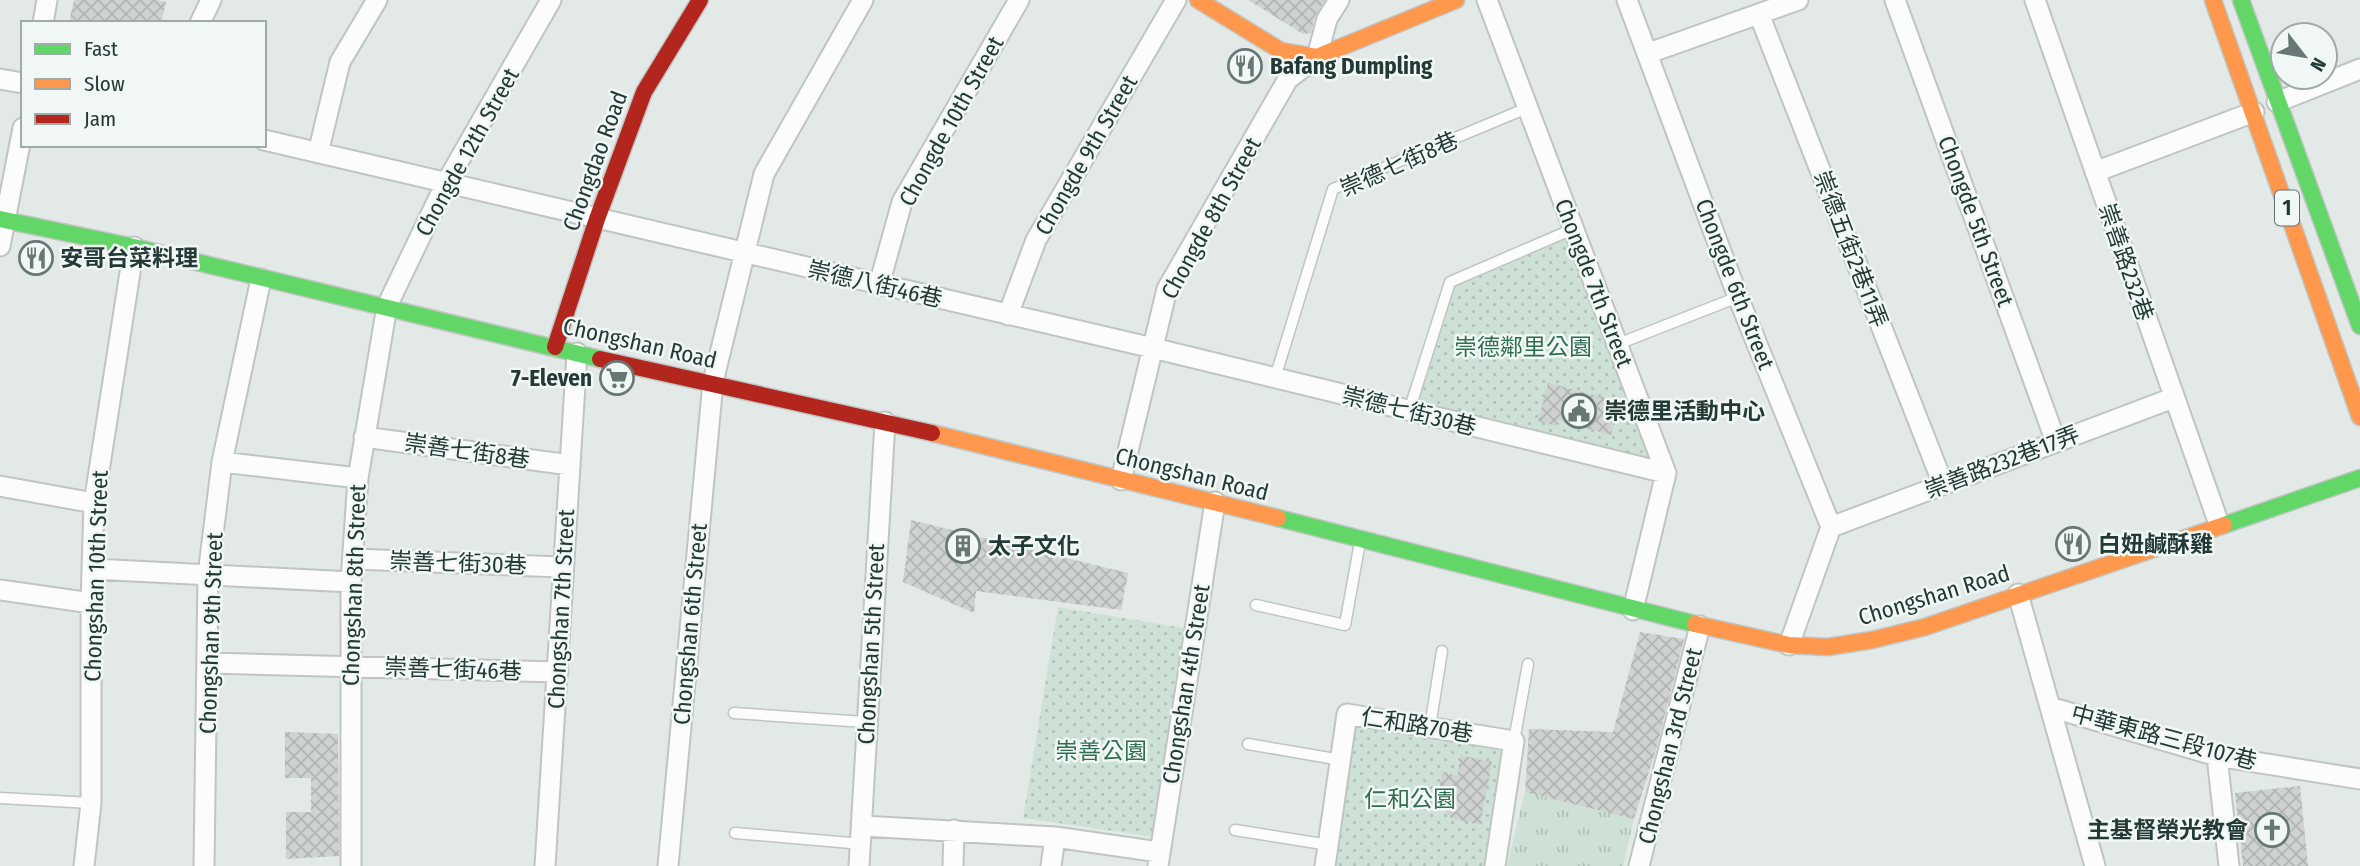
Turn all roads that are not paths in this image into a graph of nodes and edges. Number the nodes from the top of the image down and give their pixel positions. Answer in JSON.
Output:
{"nodes":[{"id":1,"x":47,"y":0,"type":"edge"},
{"id":2,"x":211,"y":0,"type":"edge"},
{"id":3,"x":377,"y":0,"type":"edge"},
{"id":4,"x":551,"y":0,"type":"edge"},
{"id":5,"x":700,"y":0,"type":"edge"},
{"id":6,"x":863,"y":0,"type":"edge"},
{"id":7,"x":1019,"y":0,"type":"edge"},
{"id":8,"x":1176,"y":0,"type":"edge"},
{"id":9,"x":1198,"y":0,"type":"edge"},
{"id":10,"x":1339,"y":0,"type":"edge"},
{"id":11,"x":1456,"y":0,"type":"edge"},
{"id":12,"x":1487,"y":0,"type":"edge"},
{"id":13,"x":1627,"y":0,"type":"edge"},
{"id":14,"x":1798,"y":0,"type":"edge"},
{"id":15,"x":1895,"y":0,"type":"edge"},
{"id":16,"x":2035,"y":0,"type":"edge"},
{"id":17,"x":2213,"y":0,"type":"edge"},
{"id":18,"x":2241,"y":0,"type":"edge"},
{"id":19,"x":1759,"y":13,"type":"junction"},
{"id":20,"x":43,"y":21,"type":"edge"},
{"id":21,"x":201,"y":21,"type":"edge"},
{"id":22,"x":1649,"y":53,"type":"junction"},
{"id":23,"x":1317,"y":57,"type":"junction"},
{"id":24,"x":2360,"y":69,"type":"edge"},
{"id":25,"x":0,"y":79,"type":"edge"},
{"id":26,"x":21,"y":83,"type":"edge"},
{"id":27,"x":2277,"y":102,"type":"junction"},
{"id":28,"x":1527,"y":108,"type":"junction"},
{"id":29,"x":2254,"y":112,"type":"junction"},
{"id":30,"x":21,"y":137,"type":"edge"},
{"id":31,"x":266,"y":140,"type":"edge"},
{"id":32,"x":318,"y":153,"type":"junction"},
{"id":33,"x":2095,"y":172,"type":"junction"},
{"id":34,"x":446,"y":183,"type":"junction"},
{"id":35,"x":597,"y":219,"type":"junction"},
{"id":36,"x":3,"y":220,"type":"edge"},
{"id":37,"x":1573,"y":229,"type":"junction"},
{"id":38,"x":0,"y":246,"type":"edge"},
{"id":39,"x":134,"y":247,"type":"junction"},
{"id":40,"x":744,"y":254,"type":"junction"},
{"id":41,"x":261,"y":279,"type":"junction"},
{"id":42,"x":880,"y":285,"type":"junction"},
{"id":43,"x":1738,"y":297,"type":"junction"},
{"id":44,"x":387,"y":306,"type":"junction"},
{"id":45,"x":1008,"y":315,"type":"junction"},
{"id":46,"x":2360,"y":326,"type":"edge"},
{"id":47,"x":1618,"y":344,"type":"junction"},
{"id":48,"x":555,"y":347,"type":"junction"},
{"id":49,"x":1153,"y":348,"type":"junction"},
{"id":50,"x":577,"y":353,"type":"junction"},
{"id":51,"x":1275,"y":378,"type":"junction"},
{"id":52,"x":713,"y":382,"type":"junction"},
{"id":53,"x":2173,"y":398,"type":"junction"},
{"id":54,"x":1409,"y":411,"type":"junction"},
{"id":55,"x":2360,"y":417,"type":"edge"},
{"id":56,"x":885,"y":422,"type":"junction"},
{"id":57,"x":364,"y":437,"type":"junction"},
{"id":58,"x":2056,"y":442,"type":"junction"},
{"id":59,"x":222,"y":462,"type":"junction"},
{"id":60,"x":570,"y":465,"type":"junction"},
{"id":61,"x":1666,"y":473,"type":"junction"},
{"id":62,"x":358,"y":478,"type":"junction"},
{"id":63,"x":2360,"y":478,"type":"edge"},
{"id":64,"x":1122,"y":480,"type":"junction"},
{"id":65,"x":1943,"y":484,"type":"junction"},
{"id":66,"x":0,"y":486,"type":"edge"},
{"id":67,"x":1215,"y":502,"type":"junction"},
{"id":68,"x":94,"y":503,"type":"junction"},
{"id":69,"x":2219,"y":524,"type":"junction"},
{"id":70,"x":1831,"y":527,"type":"junction"},
{"id":71,"x":1360,"y":540,"type":"junction"},
{"id":72,"x":354,"y":559,"type":"junction"},
{"id":73,"x":561,"y":567,"type":"junction"},
{"id":74,"x":93,"y":569,"type":"junction"},
{"id":75,"x":208,"y":575,"type":"junction"},
{"id":76,"x":351,"y":582,"type":"junction"},
{"id":77,"x":0,"y":590,"type":"edge"},
{"id":78,"x":2018,"y":593,"type":"junction"},
{"id":79,"x":91,"y":603,"type":"junction"},
{"id":80,"x":1256,"y":606,"type":"dead end"},
{"id":81,"x":1633,"y":610,"type":"junction"},
{"id":82,"x":1700,"y":626,"type":"junction"},
{"id":83,"x":1789,"y":645,"type":"junction"},
{"id":84,"x":1442,"y":651,"type":"dead end"},
{"id":85,"x":208,"y":663,"type":"junction"},
{"id":86,"x":1528,"y":664,"type":"dead end"},
{"id":87,"x":349,"y":667,"type":"junction"},
{"id":88,"x":558,"y":672,"type":"junction"},
{"id":89,"x":2050,"y":707,"type":"junction"},
{"id":90,"x":734,"y":713,"type":"dead end"},
{"id":91,"x":865,"y":722,"type":"junction"},
{"id":92,"x":1430,"y":727,"type":"junction"},
{"id":93,"x":1514,"y":741,"type":"junction"},
{"id":94,"x":1248,"y":744,"type":"dead end"},
{"id":95,"x":2217,"y":756,"type":"junction"},
{"id":96,"x":1341,"y":760,"type":"junction"},
{"id":97,"x":2360,"y":779,"type":"edge"},
{"id":98,"x":0,"y":798,"type":"edge"},
{"id":99,"x":91,"y":803,"type":"junction"},
{"id":100,"x":954,"y":830,"type":"junction"},
{"id":101,"x":1235,"y":830,"type":"dead end"},
{"id":102,"x":734,"y":833,"type":"dead end"},
{"id":103,"x":862,"y":835,"type":"junction"},
{"id":104,"x":1055,"y":837,"type":"junction"},
{"id":105,"x":1329,"y":845,"type":"junction"},
{"id":106,"x":1158,"y":859,"type":"edge"},
{"id":107,"x":84,"y":866,"type":"edge"},
{"id":108,"x":204,"y":866,"type":"edge"},
{"id":109,"x":351,"y":866,"type":"edge"},
{"id":110,"x":545,"y":866,"type":"edge"},
{"id":111,"x":668,"y":866,"type":"edge"},
{"id":112,"x":859,"y":866,"type":"edge"},
{"id":113,"x":953,"y":866,"type":"edge"},
{"id":114,"x":1051,"y":866,"type":"edge"},
{"id":115,"x":1325,"y":866,"type":"edge"},
{"id":116,"x":1495,"y":866,"type":"edge"},
{"id":117,"x":1639,"y":866,"type":"edge"},
{"id":118,"x":2095,"y":866,"type":"edge"},
{"id":119,"x":2229,"y":866,"type":"edge"}],
"edges":[{"from":1,"to":20,"type":"street"},
{"from":2,"to":21,"type":"street"},
{"from":3,"to":32,"type":"street"},
{"from":4,"to":34,"type":"street","name":"Chongde 12th Street"},
{"from":5,"to":35,"type":"street","name":"Chongdao Road"},
{"from":6,"to":40,"type":"street","name":"Chongshan 6th Street"},
{"from":7,"to":42,"type":"street","name":"Chongde 10th Street"},
{"from":8,"to":45,"type":"street","name":"Chongde 9th Street"},
{"from":9,"to":23,"type":"street"},
{"from":10,"to":23,"type":"street"},
{"from":11,"to":23,"type":"street"},
{"from":12,"to":28,"type":"street","name":"Chongde 7th Street"},
{"from":13,"to":22,"type":"street","name":"Chongde 6th Street"},
{"from":14,"to":19,"type":"street"},
{"from":15,"to":58,"type":"street","name":"Chongde 5th Street"},
{"from":16,"to":33,"type":"street","name":"崇善路232巷"},
{"from":17,"to":29,"type":"street","number":"1"},
{"from":18,"to":27,"type":"street","number":"1"},
{"from":19,"to":22,"type":"street"},
{"from":19,"to":65,"type":"street","name":"崇德五街2巷11弄"},
{"from":22,"to":43,"type":"street","name":"Chongde 6th Street"},
{"from":23,"to":49,"type":"street","name":"Chongde 8th Street"},
{"from":24,"to":27,"type":"street"},
{"from":25,"to":26,"type":"street"},
{"from":27,"to":46,"type":"street","number":"1"},
{"from":28,"to":37,"type":"street","name":"Chongde 7th Street"},
{"from":28,"to":51,"type":"lane","name":"崇德七街8巷"},
{"from":29,"to":33,"type":"street"},
{"from":29,"to":55,"type":"street","number":"1"},
{"from":30,"to":36,"type":"street"},
{"from":31,"to":32,"type":"street","name":"崇德八街46巷"},
{"from":32,"to":34,"type":"street","name":"崇德八街46巷"},
{"from":33,"to":53,"type":"street","name":"崇善路232巷"},
{"from":34,"to":35,"type":"street","name":"崇德八街46巷"},
{"from":34,"to":44,"type":"street","name":"Chongde 12th Street"},
{"from":35,"to":40,"type":"street","name":"崇德八街46巷"},
{"from":35,"to":48,"type":"street","name":"Chongdao Road"},
{"from":36,"to":38,"type":"street"},
{"from":36,"to":39,"type":"street","name":"Chongshan Road"},
{"from":37,"to":47,"type":"street","name":"Chongde 7th Street"},
{"from":37,"to":54,"type":"lane"},
{"from":39,"to":41,"type":"street","name":"Chongshan Road"},
{"from":39,"to":68,"type":"street","name":"Chongshan 10th Street"},
{"from":40,"to":42,"type":"street","name":"崇德八街46巷"},
{"from":40,"to":52,"type":"street","name":"Chongshan 6th Street"},
{"from":41,"to":44,"type":"street","name":"Chongshan Road"},
{"from":41,"to":59,"type":"street","name":"Chongshan 9th Street"},
{"from":42,"to":45,"type":"street","name":"崇德八街46巷"},
{"from":43,"to":47,"type":"lane"},
{"from":43,"to":70,"type":"street","name":"Chongde 6th Street"},
{"from":44,"to":48,"type":"street","name":"Chongshan Road"},
{"from":44,"to":57,"type":"street","name":"Chongshan 8th Street"},
{"from":45,"to":49,"type":"street","name":"崇德八街46巷"},
{"from":47,"to":61,"type":"street","name":"Chongde 7th Street"},
{"from":48,"to":50,"type":"street","name":"Chongshan Road"},
{"from":49,"to":51,"type":"street","name":"崇德七街30巷"},
{"from":49,"to":64,"type":"street","name":"Chongde 8th Street"},
{"from":50,"to":52,"type":"street","name":"Chongshan Road"},
{"from":50,"to":60,"type":"street","name":"Chongshan 7th Street"},
{"from":51,"to":54,"type":"street","name":"崇德七街30巷"},
{"from":52,"to":56,"type":"street","name":"Chongshan Road"},
{"from":52,"to":111,"type":"street","name":"Chongshan 6th Street"},
{"from":53,"to":58,"type":"street","name":"崇善路232巷17弄"},
{"from":53,"to":69,"type":"street","name":"崇善路232巷"},
{"from":54,"to":61,"type":"street","name":"崇德七街30巷"},
{"from":56,"to":64,"type":"street","name":"Chongshan Road"},
{"from":56,"to":91,"type":"street","name":"Chongshan 5th Street"},
{"from":57,"to":60,"type":"street","name":"崇善七街8巷"},
{"from":57,"to":62,"type":"street","name":"Chongshan 8th Street"},
{"from":58,"to":65,"type":"street","name":"崇善路232巷17弄"},
{"from":59,"to":62,"type":"street"},
{"from":59,"to":75,"type":"street","name":"Chongshan 9th Street"},
{"from":60,"to":73,"type":"street","name":"Chongshan 7th Street"},
{"from":61,"to":81,"type":"street"},
{"from":62,"to":72,"type":"street","name":"Chongshan 8th Street"},
{"from":63,"to":69,"type":"street","name":"Chongshan Road"},
{"from":64,"to":67,"type":"street","name":"Chongshan Road"},
{"from":65,"to":70,"type":"street","name":"崇善路232巷17弄"},
{"from":66,"to":68,"type":"street"},
{"from":67,"to":71,"type":"street","name":"Chongshan Road"},
{"from":67,"to":106,"type":"street","name":"Chongshan 4th Street"},
{"from":68,"to":74,"type":"street","name":"Chongshan 10th Street"},
{"from":69,"to":78,"type":"street","name":"Chongshan Road"},
{"from":70,"to":83,"type":"street"},
{"from":71,"to":80,"type":"lane"},
{"from":71,"to":81,"type":"street","name":"Chongshan Road"},
{"from":72,"to":73,"type":"street","name":"崇善七街30巷"},
{"from":72,"to":76,"type":"street","name":"Chongshan 8th Street"},
{"from":73,"to":88,"type":"street","name":"Chongshan 7th Street"},
{"from":74,"to":75,"type":"street"},
{"from":74,"to":79,"type":"street","name":"Chongshan 10th Street"},
{"from":75,"to":76,"type":"street"},
{"from":75,"to":85,"type":"street","name":"Chongshan 9th Street"},
{"from":76,"to":87,"type":"street","name":"Chongshan 8th Street"},
{"from":77,"to":79,"type":"street"},
{"from":78,"to":83,"type":"street","name":"Chongshan Road"},
{"from":78,"to":89,"type":"street"},
{"from":79,"to":99,"type":"street","name":"Chongshan 10th Street"},
{"from":81,"to":82,"type":"street","name":"Chongshan Road"},
{"from":82,"to":83,"type":"street","name":"Chongshan Road"},
{"from":82,"to":117,"type":"street","name":"Chongshan 3rd Street"},
{"from":84,"to":92,"type":"lane"},
{"from":85,"to":87,"type":"street","name":"崇善七街46巷"},
{"from":85,"to":108,"type":"street","name":"Chongshan 9th Street"},
{"from":86,"to":93,"type":"lane"},
{"from":87,"to":88,"type":"street","name":"崇善七街46巷"},
{"from":87,"to":109,"type":"street","name":"Chongshan 8th Street"},
{"from":88,"to":110,"type":"street","name":"Chongshan 7th Street"},
{"from":89,"to":95,"type":"street","name":"中華東路三段107巷"},
{"from":89,"to":118,"type":"street"},
{"from":90,"to":91,"type":"lane"},
{"from":91,"to":103,"type":"street","name":"Chongshan 5th Street"},
{"from":92,"to":93,"type":"street","name":"仁和路70巷"},
{"from":92,"to":96,"type":"street","name":"仁和路70巷"},
{"from":93,"to":116,"type":"street"},
{"from":94,"to":96,"type":"lane"},
{"from":95,"to":97,"type":"street","name":"中華東路三段107巷"},
{"from":95,"to":119,"type":"street"},
{"from":96,"to":105,"type":"street","name":"仁和路70巷"},
{"from":98,"to":99,"type":"lane"},
{"from":99,"to":107,"type":"street","name":"Chongshan 10th Street"},
{"from":100,"to":103,"type":"street"},
{"from":100,"to":104,"type":"street"},
{"from":100,"to":113,"type":"street"},
{"from":101,"to":105,"type":"lane"},
{"from":102,"to":103,"type":"lane"},
{"from":103,"to":112,"type":"street","name":"Chongshan 5th Street"},
{"from":104,"to":106,"type":"street"},
{"from":104,"to":114,"type":"street"},
{"from":105,"to":115,"type":"street","name":"仁和路70巷"}]}
